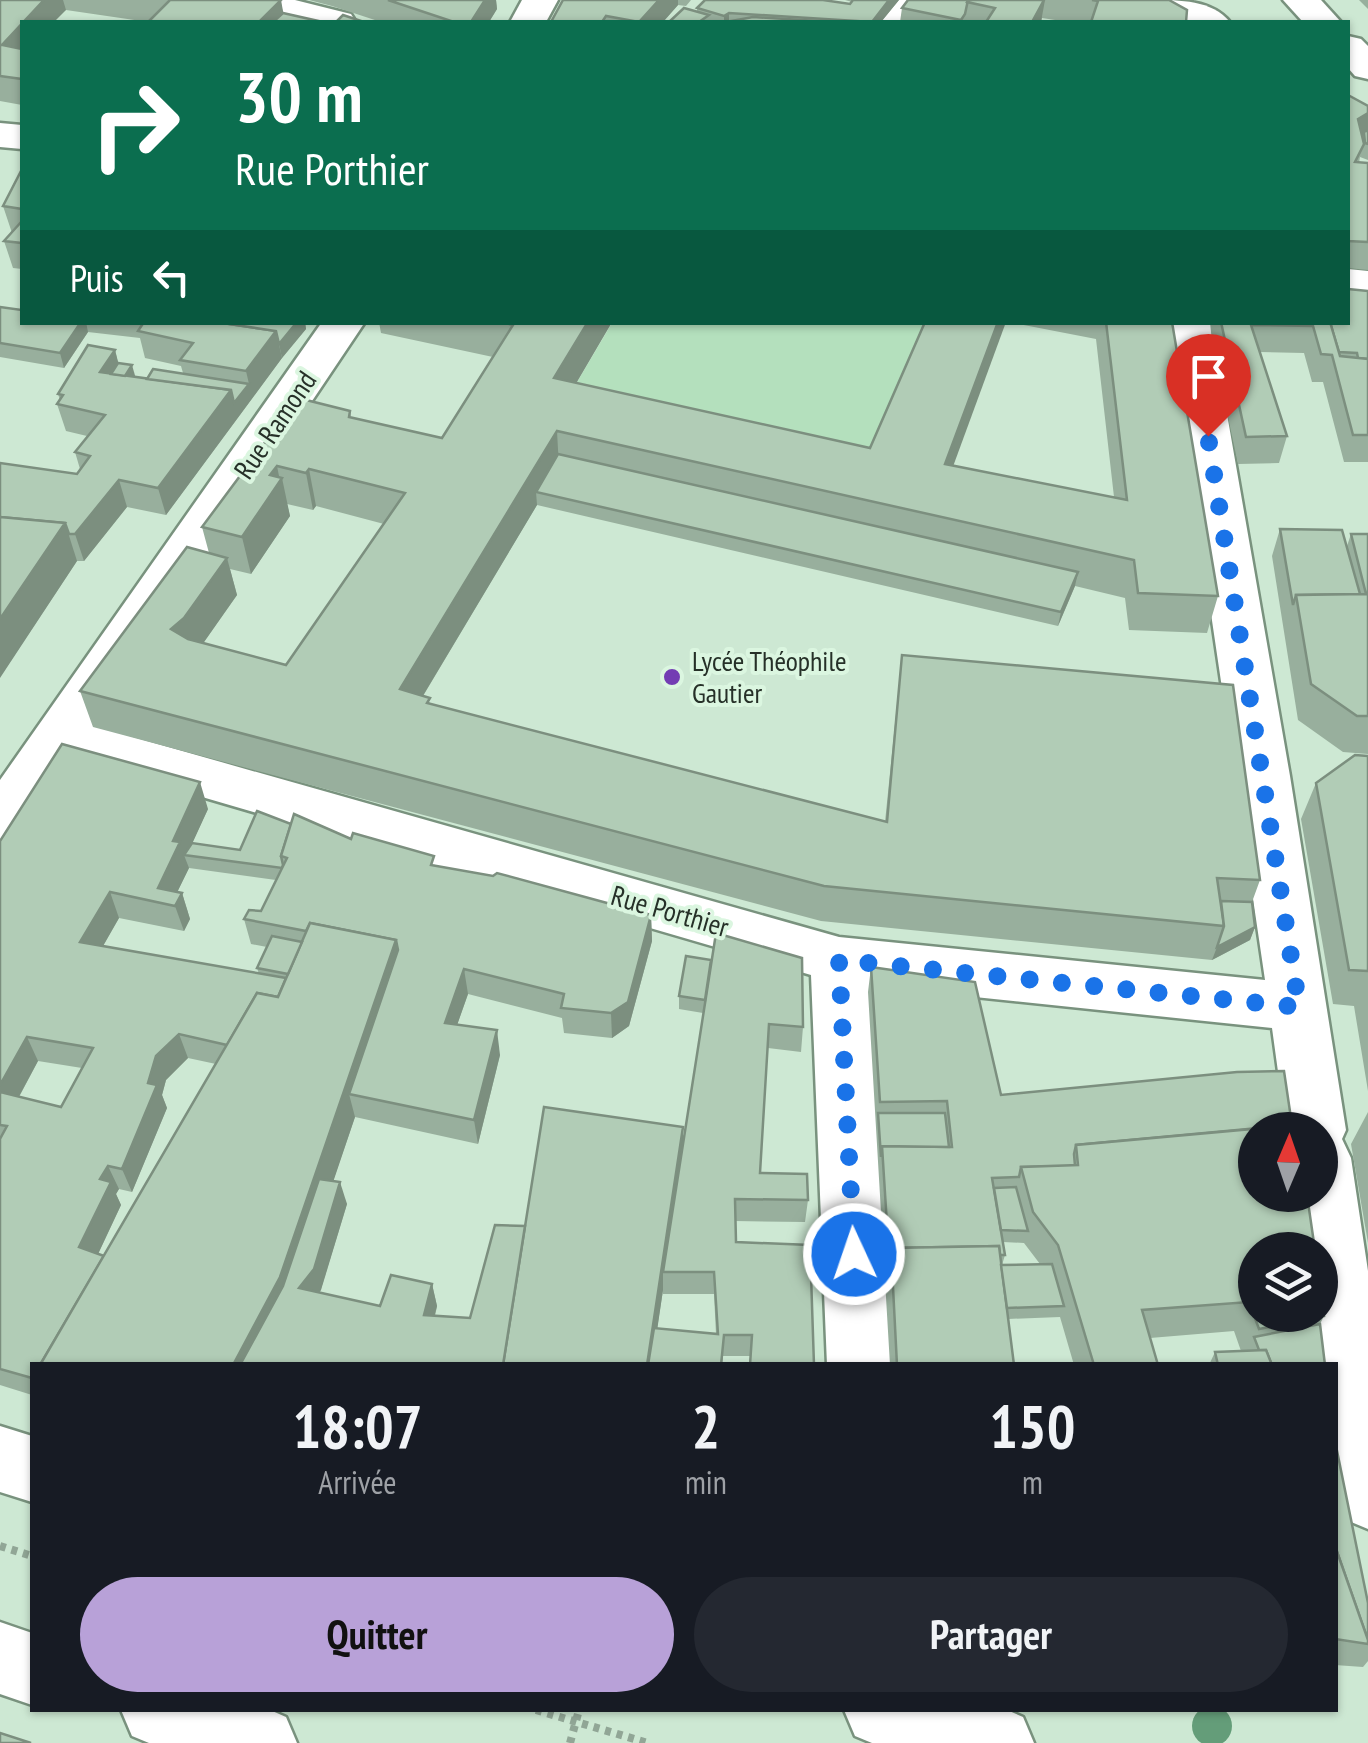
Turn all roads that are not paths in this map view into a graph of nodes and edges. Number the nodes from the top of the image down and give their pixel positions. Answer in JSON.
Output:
{"nodes":[{"id":1,"x":254,"y":0,"type":"edge"},
{"id":2,"x":1170,"y":0,"type":"edge"},
{"id":3,"x":1301,"y":0,"type":"edge"},
{"id":4,"x":330,"y":20,"type":"edge"},
{"id":5,"x":1205,"y":20,"type":"edge"},
{"id":6,"x":1321,"y":20,"type":"edge"},
{"id":7,"x":1350,"y":50,"type":"edge"},
{"id":8,"x":1368,"y":68,"type":"edge"},
{"id":9,"x":342,"y":325,"type":"edge"},
{"id":10,"x":1189,"y":325,"type":"edge"},
{"id":11,"x":57,"y":736,"type":"junction"},
{"id":12,"x":0,"y":822,"type":"edge"},
{"id":13,"x":839,"y":960,"type":"junction"},
{"id":14,"x":1299,"y":1007,"type":"junction"},
{"id":15,"x":1314,"y":1112,"type":"edge"},
{"id":16,"x":1328,"y":1212,"type":"edge"},
{"id":17,"x":860,"y":1362,"type":"edge"},
{"id":18,"x":0,"y":1459,"type":"edge"},
{"id":19,"x":30,"y":1467,"type":"edge"},
{"id":20,"x":1368,"y":1495,"type":"edge"},
{"id":21,"x":0,"y":1658,"type":"edge"},
{"id":22,"x":30,"y":1667,"type":"edge"},
{"id":23,"x":164,"y":1712,"type":"edge"},
{"id":24,"x":889,"y":1712,"type":"edge"},
{"id":25,"x":260,"y":1743,"type":"edge"},
{"id":26,"x":997,"y":1743,"type":"edge"}],
"edges":[{"from":1,"to":4,"type":"street"},
{"from":2,"to":5,"type":"street"},
{"from":3,"to":6,"type":"street"},
{"from":7,"to":8,"type":"street"},
{"from":9,"to":11,"type":"street","name":"Rue Ramond"},
{"from":10,"to":14,"type":"street"},
{"from":11,"to":12,"type":"street","name":"Rue Ramond"},
{"from":11,"to":13,"type":"street","name":"Rue Porthier"},
{"from":13,"to":14,"type":"street","name":"Rue Porthier"},
{"from":13,"to":17,"type":"street"},
{"from":14,"to":15,"type":"street"},
{"from":16,"to":20,"type":"street"},
{"from":18,"to":19,"type":"street"},
{"from":21,"to":22,"type":"street"},
{"from":23,"to":25,"type":"street"},
{"from":24,"to":26,"type":"street"}]}
